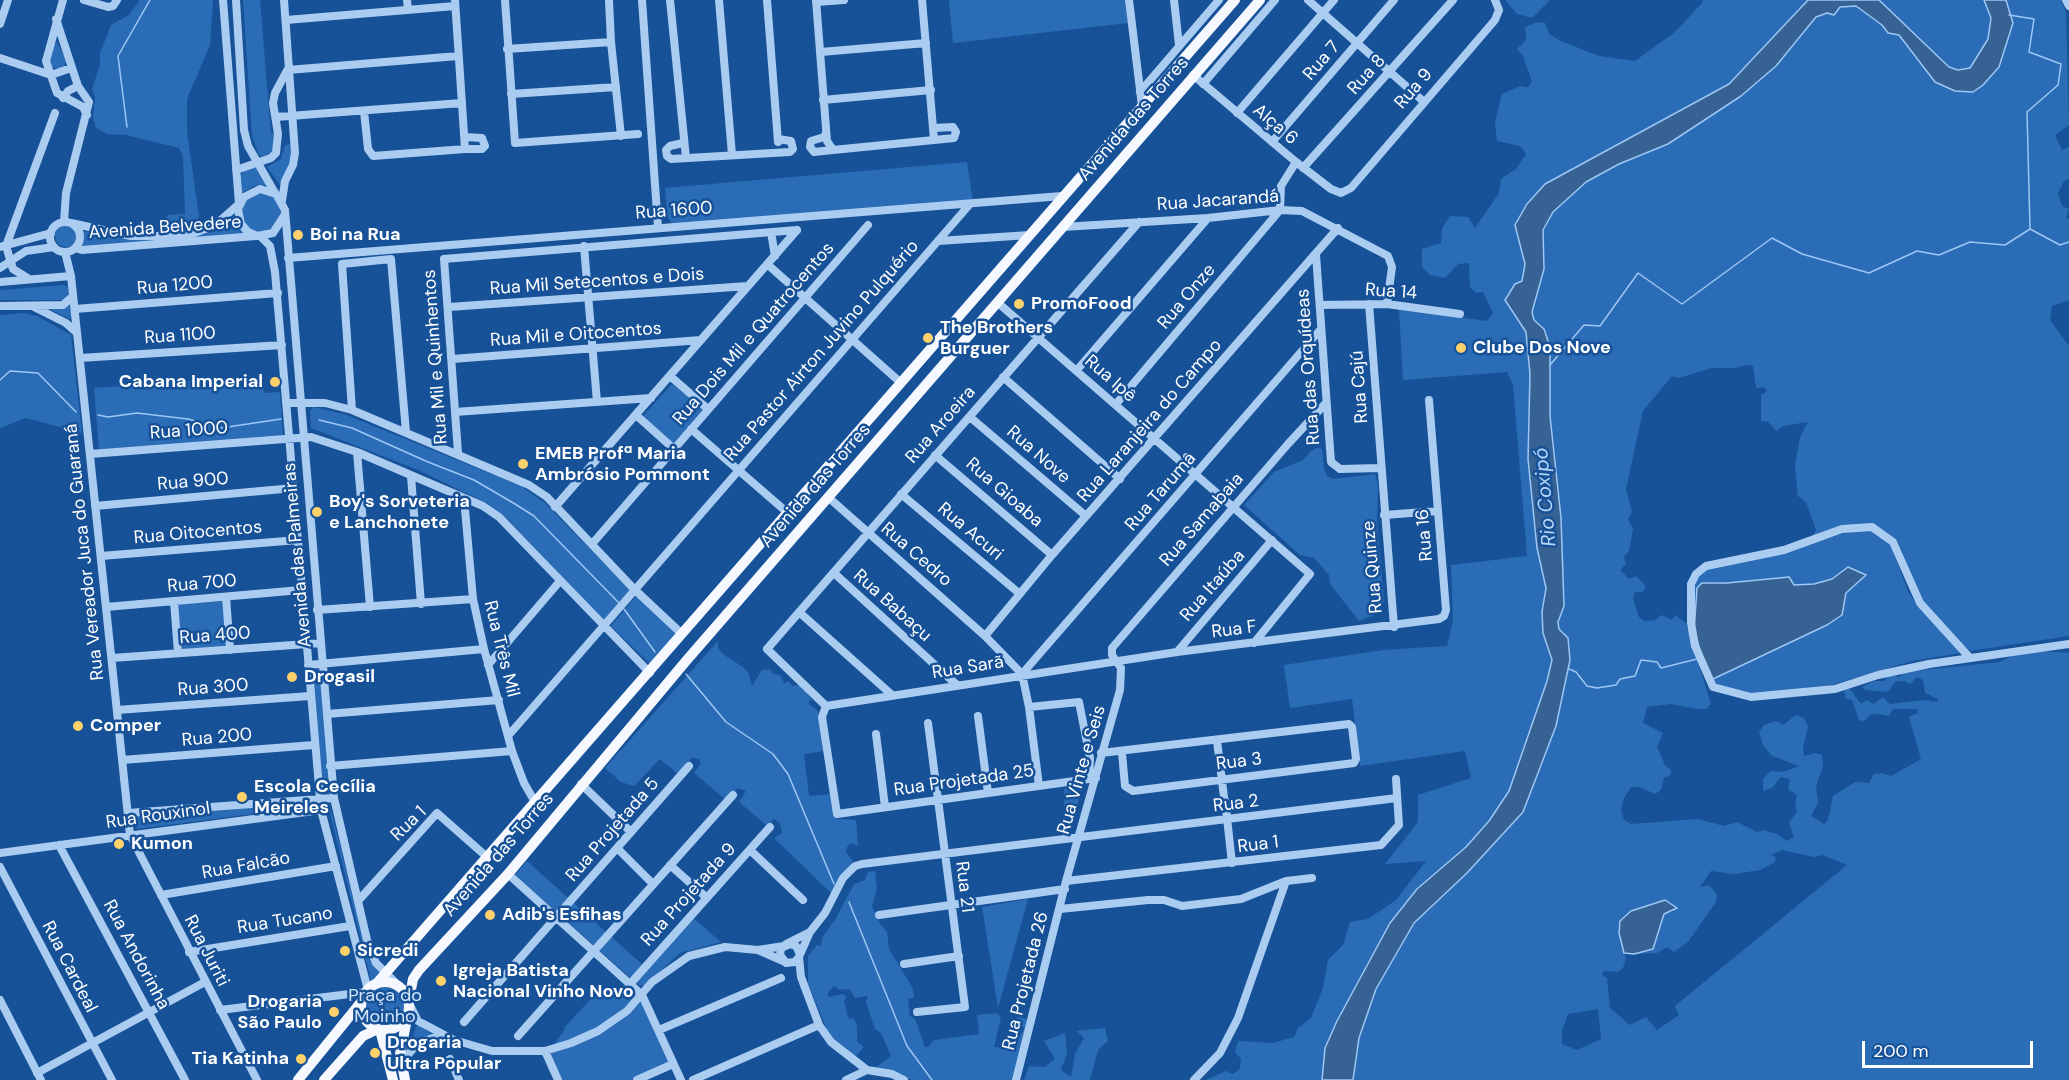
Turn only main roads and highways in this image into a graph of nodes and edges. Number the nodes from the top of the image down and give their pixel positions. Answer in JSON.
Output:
{"nodes":[{"id":1,"x":1234,"y":0,"type":"edge"},
{"id":2,"x":1260,"y":0,"type":"edge"},
{"id":3,"x":1154,"y":93,"type":"junction"},
{"id":4,"x":1142,"y":106,"type":"junction"},
{"id":5,"x":1166,"y":108,"type":"junction"},
{"id":6,"x":1152,"y":125,"type":"junction"},
{"id":7,"x":766,"y":539,"type":"junction"},
{"id":8,"x":780,"y":552,"type":"junction"},
{"id":9,"x":744,"y":562,"type":"junction"},
{"id":10,"x":754,"y":583,"type":"junction"},
{"id":11,"x":368,"y":992,"type":"junction"},
{"id":12,"x":409,"y":1002,"type":"junction"},
{"id":13,"x":407,"y":1015,"type":"junction"},
{"id":14,"x":379,"y":1029,"type":"junction"},
{"id":15,"x":298,"y":1080,"type":"edge"},
{"id":16,"x":324,"y":1080,"type":"edge"},
{"id":17,"x":393,"y":1080,"type":"edge"},
{"id":18,"x":405,"y":1080,"type":"edge"}],
"edges":[{"from":1,"to":3,"type":"main road","name":"Avenida das Torres"},
{"from":2,"to":5,"type":"main road","name":"Avenida das Torres"},
{"from":3,"to":4,"type":"main road","name":"Avenida das Torres"},
{"from":3,"to":5,"type":"main road"},
{"from":4,"to":6,"type":"main road"},
{"from":4,"to":7,"type":"main road","name":"Avenida das Torres"},
{"from":5,"to":6,"type":"main road","name":"Avenida das Torres"},
{"from":6,"to":8,"type":"main road","name":"Avenida das Torres"},
{"from":7,"to":8,"type":"main road"},
{"from":7,"to":9,"type":"main road","name":"Avenida das Torres"},
{"from":8,"to":10,"type":"main road","name":"Avenida das Torres"},
{"from":9,"to":10,"type":"main road"},
{"from":9,"to":11,"type":"main road","name":"Avenida das Torres"},
{"from":10,"to":12,"type":"main road","name":"Avenida das Torres"},
{"from":11,"to":12,"type":"main road"},
{"from":11,"to":14,"type":"main road"},
{"from":11,"to":15,"type":"main road","name":"Avenida das Torres"},
{"from":12,"to":13,"type":"main road"},
{"from":13,"to":14,"type":"main road"},
{"from":13,"to":18,"type":"main road"},
{"from":14,"to":16,"type":"main road"},
{"from":14,"to":17,"type":"main road"}]}
